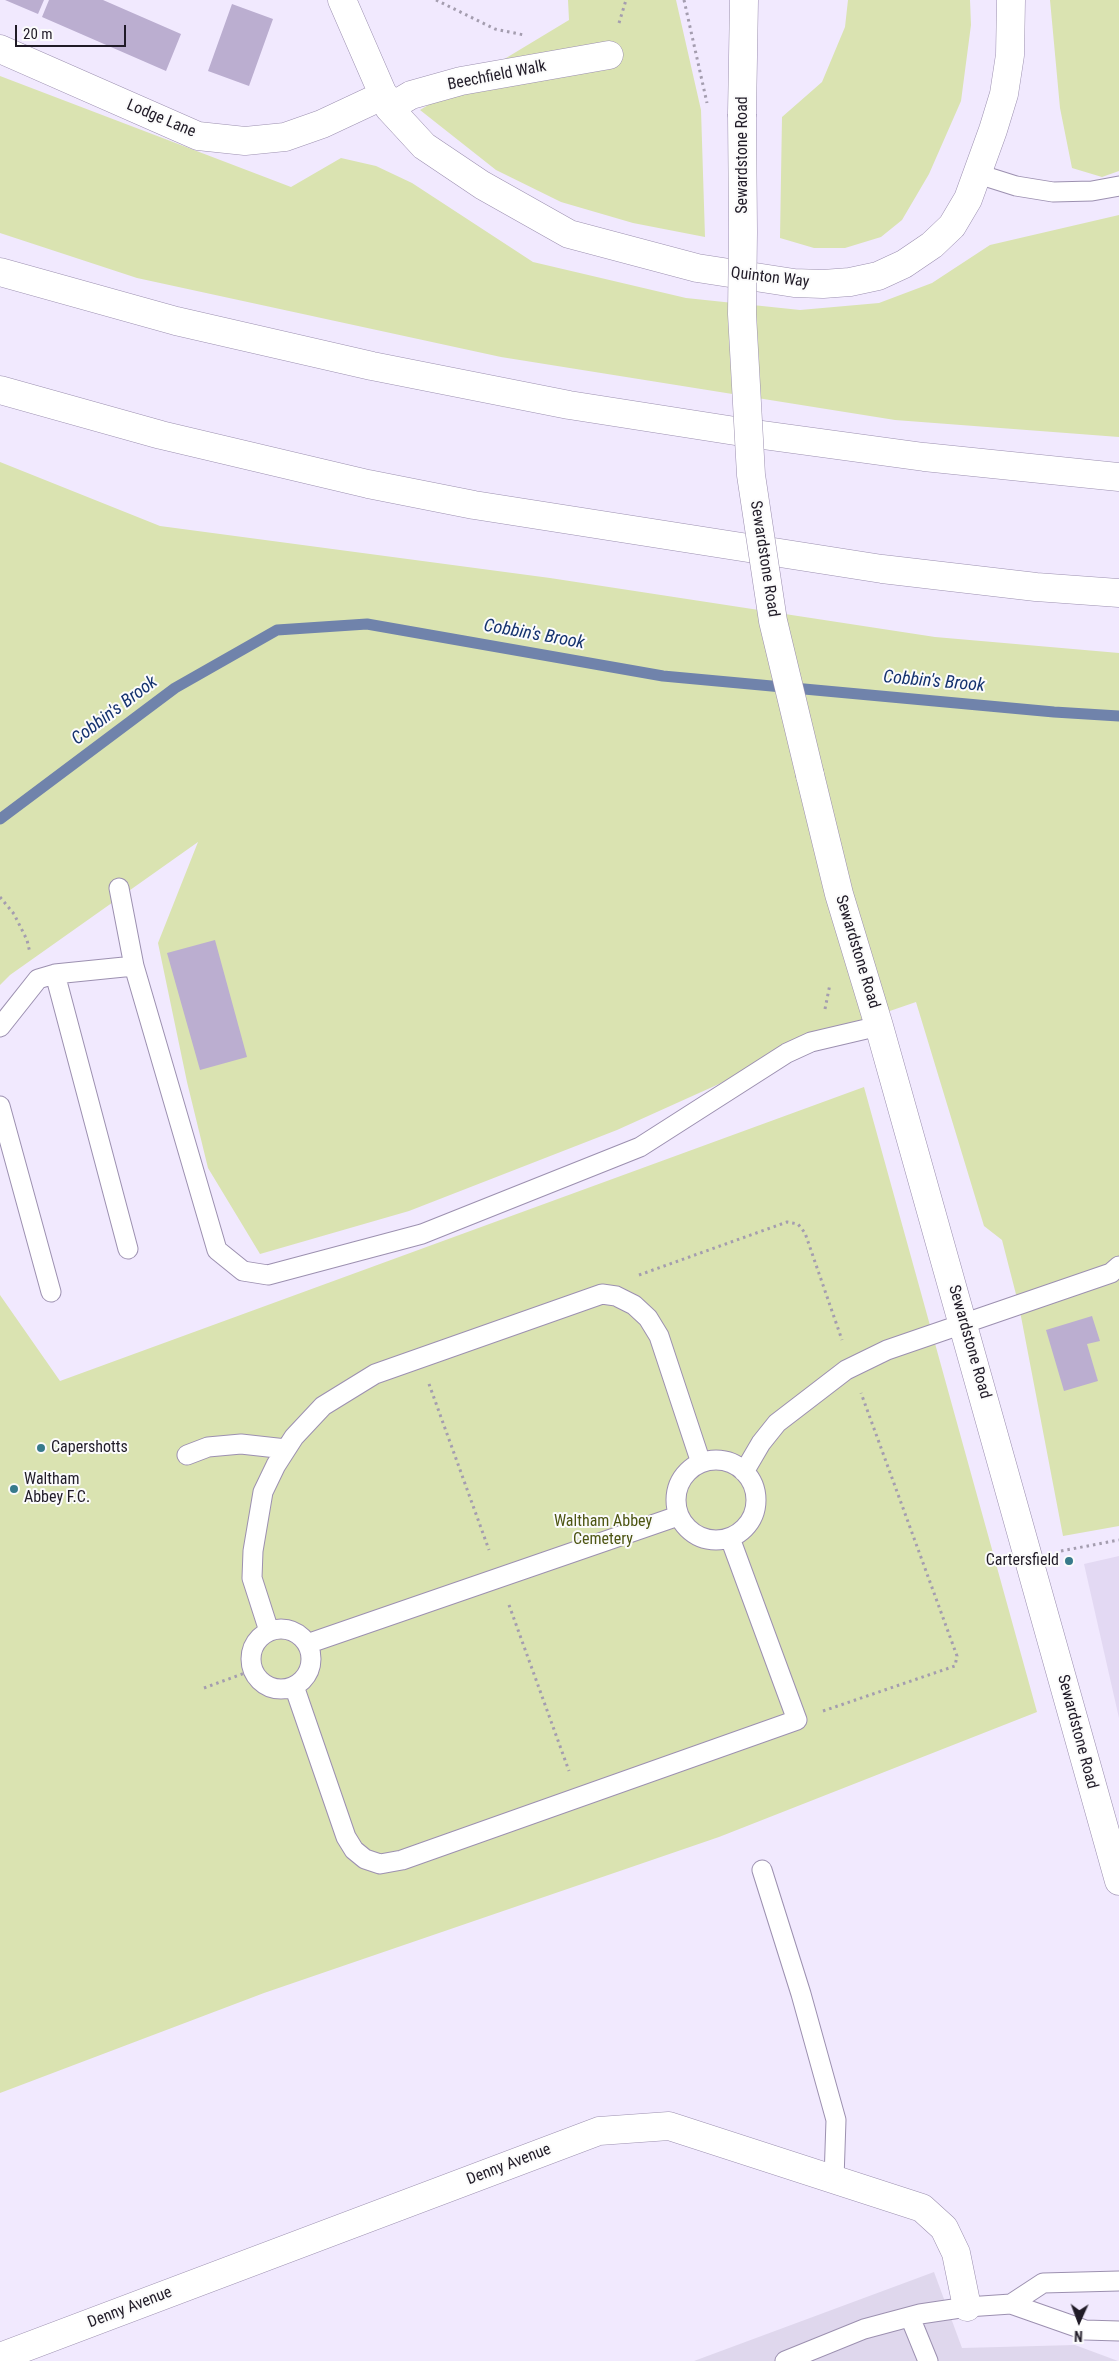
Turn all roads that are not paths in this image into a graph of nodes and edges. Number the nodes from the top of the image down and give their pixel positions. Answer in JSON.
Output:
{"nodes":[{"id":1,"x":342,"y":0,"type":"edge"},
{"id":2,"x":744,"y":0,"type":"edge"},
{"id":3,"x":1011,"y":0,"type":"edge"},
{"id":4,"x":0,"y":49,"type":"edge"},
{"id":5,"x":609,"y":55,"type":"dead end"},
{"id":6,"x":387,"y":102,"type":"junction"},
{"id":7,"x":978,"y":174,"type":"junction"},
{"id":8,"x":1119,"y":186,"type":"edge"},
{"id":9,"x":0,"y":272,"type":"edge"},
{"id":10,"x":0,"y":390,"type":"edge"},
{"id":11,"x":1119,"y":476,"type":"edge"},
{"id":12,"x":1119,"y":593,"type":"edge"},
{"id":13,"x":119,"y":888,"type":"dead end"},
{"id":14,"x":134,"y":966,"type":"junction"},
{"id":15,"x":46,"y":976,"type":"junction"},
{"id":16,"x":879,"y":1026,"type":"junction"},
{"id":17,"x":0,"y":1027,"type":"edge"},
{"id":18,"x":0,"y":1106,"type":"edge"},
{"id":19,"x":128,"y":1249,"type":"dead end"},
{"id":20,"x":1119,"y":1266,"type":"edge"},
{"id":21,"x":51,"y":1292,"type":"dead end"},
{"id":22,"x":964,"y":1324,"type":"junction"},
{"id":23,"x":286,"y":1449,"type":"junction"},
{"id":24,"x":187,"y":1455,"type":"dead end"},
{"id":25,"x":701,"y":1463,"type":"junction"},
{"id":26,"x":744,"y":1472,"type":"junction"},
{"id":27,"x":678,"y":1516,"type":"junction"},
{"id":28,"x":730,"y":1538,"type":"junction"},
{"id":29,"x":269,"y":1631,"type":"junction"},
{"id":30,"x":307,"y":1644,"type":"junction"},
{"id":31,"x":294,"y":1686,"type":"junction"},
{"id":32,"x":1110,"y":1815,"type":"edge"},
{"id":33,"x":762,"y":1870,"type":"dead end"},
{"id":34,"x":1119,"y":1881,"type":"edge"},
{"id":35,"x":834,"y":2179,"type":"junction"},
{"id":36,"x":1119,"y":2281,"type":"edge"},
{"id":37,"x":1010,"y":2304,"type":"junction"},
{"id":38,"x":967,"y":2307,"type":"junction"},
{"id":39,"x":910,"y":2317,"type":"junction"},
{"id":40,"x":1119,"y":2331,"type":"edge"},
{"id":41,"x":0,"y":2357,"type":"edge"},
{"id":42,"x":785,"y":2361,"type":"edge"},
{"id":43,"x":928,"y":2361,"type":"edge"}],
"edges":[{"from":1,"to":6,"type":"main road"},
{"from":2,"to":16,"type":"main road","name":"Sewardstone Road","bridge":true},
{"from":3,"to":7,"type":"main road","name":"Quinton Way"},
{"from":4,"to":6,"type":"main road","name":"Lodge Lane"},
{"from":5,"to":6,"type":"main road","name":"Beechfield Walk"},
{"from":6,"to":7,"type":"main road","name":"Quinton Way"},
{"from":7,"to":8,"type":"lane"},
{"from":9,"to":11,"type":"main road"},
{"from":10,"to":12,"type":"main road"},
{"from":13,"to":14,"type":"lane"},
{"from":14,"to":15,"type":"lane"},
{"from":14,"to":16,"type":"lane"},
{"from":15,"to":17,"type":"lane"},
{"from":15,"to":19,"type":"lane"},
{"from":16,"to":22,"type":"main road","name":"Sewardstone Road"},
{"from":18,"to":21,"type":"lane"},
{"from":20,"to":22,"type":"lane"},
{"from":22,"to":26,"type":"lane"},
{"from":22,"to":32,"type":"main road","name":"Sewardstone Road"},
{"from":23,"to":24,"type":"lane"},
{"from":23,"to":25,"type":"lane"},
{"from":23,"to":29,"type":"lane"},
{"from":25,"to":26,"type":"lane"},
{"from":25,"to":27,"type":"lane"},
{"from":26,"to":28,"type":"lane"},
{"from":27,"to":28,"type":"lane"},
{"from":27,"to":30,"type":"lane"},
{"from":28,"to":31,"type":"lane"},
{"from":29,"to":30,"type":"lane"},
{"from":29,"to":31,"type":"lane"},
{"from":30,"to":31,"type":"lane"},
{"from":32,"to":34,"type":"main road","name":"Sewardstone Road"},
{"from":33,"to":35,"type":"lane"},
{"from":35,"to":38,"type":"main road","name":"Denny Avenue"},
{"from":35,"to":41,"type":"main road","name":"Denny Avenue"},
{"from":36,"to":37,"type":"lane"},
{"from":37,"to":38,"type":"lane"},
{"from":37,"to":40,"type":"lane"},
{"from":38,"to":39,"type":"lane"},
{"from":39,"to":42,"type":"lane"},
{"from":39,"to":43,"type":"lane"}]}
